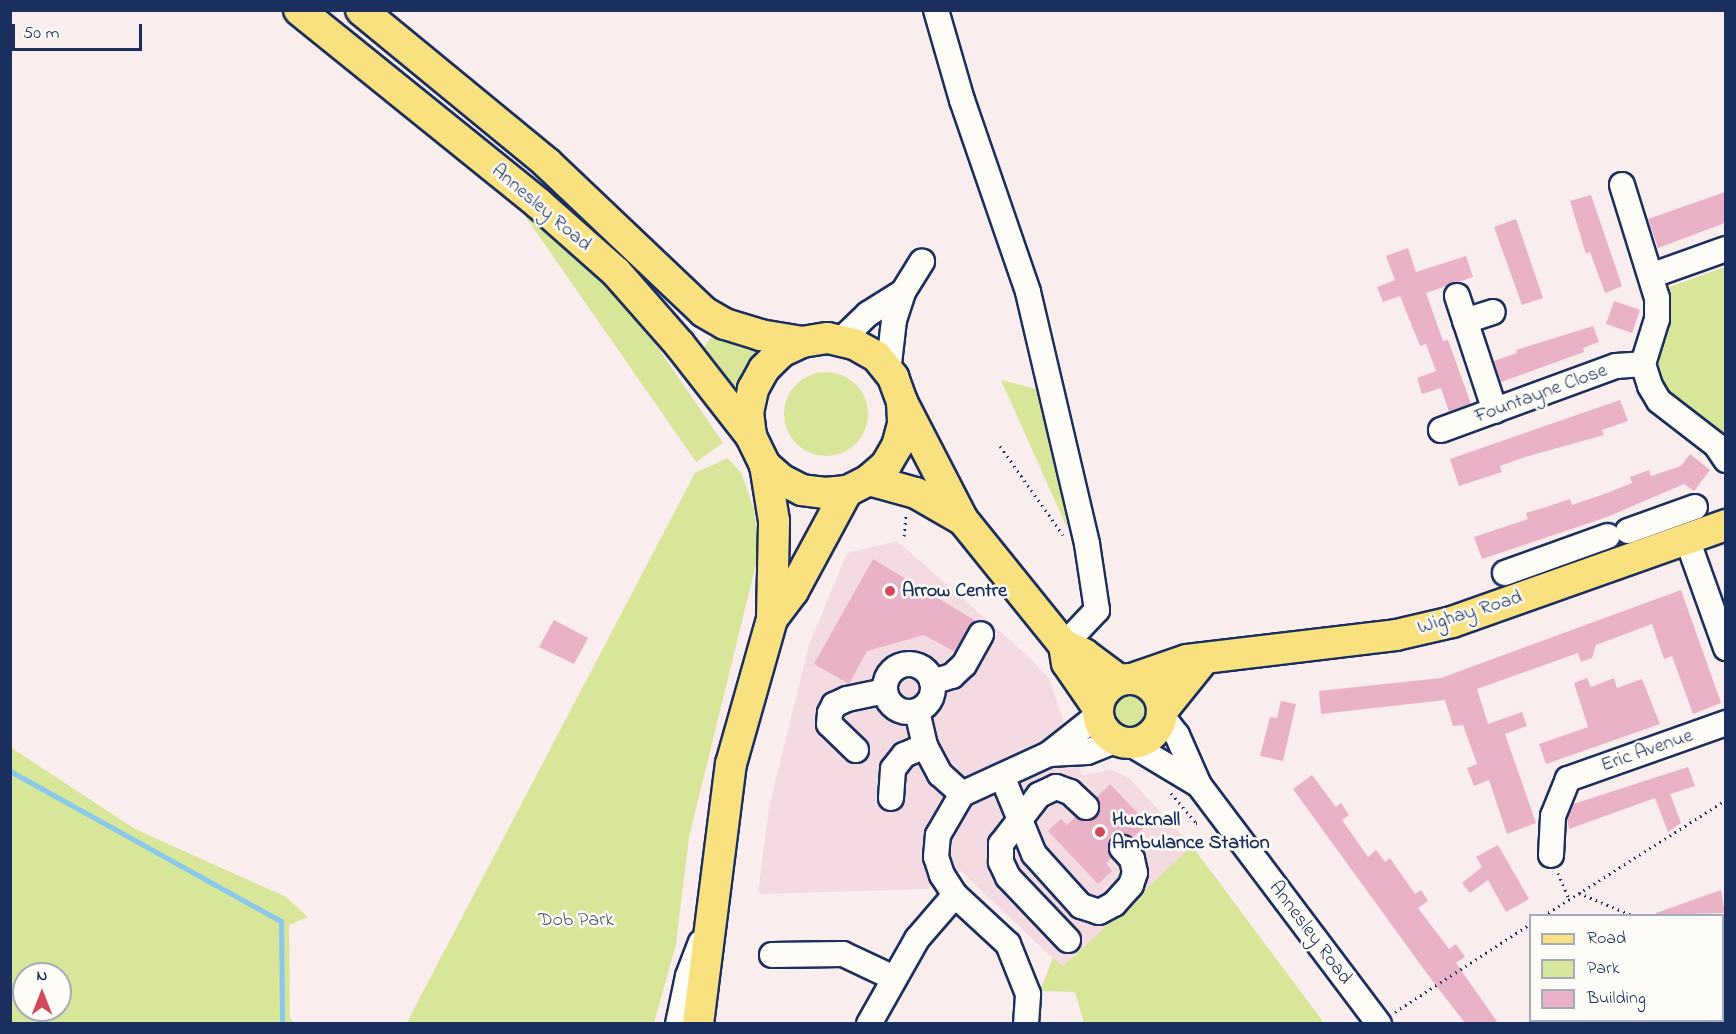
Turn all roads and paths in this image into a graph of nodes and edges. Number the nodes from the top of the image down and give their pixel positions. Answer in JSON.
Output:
{"nodes":[{"id":1,"x":299,"y":10,"type":"edge"},
{"id":2,"x":361,"y":10,"type":"edge"},
{"id":3,"x":936,"y":10,"type":"edge"},
{"id":4,"x":1622,"y":185,"type":"dead end"},
{"id":5,"x":1725,"y":249,"type":"edge"},
{"id":6,"x":922,"y":261,"type":"dead end"},
{"id":7,"x":1653,"y":275,"type":"junction"},
{"id":8,"x":903,"y":292,"type":"junction"},
{"id":9,"x":1457,"y":296,"type":"dead end"},
{"id":10,"x":1493,"y":312,"type":"dead end"},
{"id":11,"x":1465,"y":321,"type":"junction"},
{"id":12,"x":840,"y":341,"type":"junction"},
{"id":13,"x":802,"y":342,"type":"junction"},
{"id":14,"x":1643,"y":364,"type":"junction"},
{"id":15,"x":888,"y":372,"type":"junction"},
{"id":16,"x":902,"y":402,"type":"junction"},
{"id":17,"x":1495,"y":411,"type":"junction"},
{"id":18,"x":1441,"y":430,"type":"dead end"},
{"id":19,"x":751,"y":436,"type":"junction"},
{"id":20,"x":1000,"y":446,"type":"dead end"},
{"id":21,"x":1725,"y":460,"type":"edge"},
{"id":22,"x":765,"y":465,"type":"junction"},
{"id":23,"x":858,"y":485,"type":"junction"},
{"id":24,"x":1695,"y":507,"type":"dead end"},
{"id":25,"x":963,"y":520,"type":"junction"},
{"id":26,"x":1725,"y":525,"type":"edge"},
{"id":27,"x":1680,"y":532,"type":"junction"},
{"id":28,"x":1087,"y":544,"type":"junction"},
{"id":29,"x":1568,"y":566,"type":"junction"},
{"id":30,"x":1505,"y":573,"type":"dead end"},
{"id":31,"x":772,"y":619,"type":"junction"},
{"id":32,"x":981,"y":634,"type":"dead end"},
{"id":33,"x":1064,"y":645,"type":"junction"},
{"id":34,"x":1725,"y":648,"type":"edge"},
{"id":35,"x":1204,"y":659,"type":"junction"},
{"id":36,"x":1126,"y":680,"type":"junction"},
{"id":37,"x":932,"y":682,"type":"junction"},
{"id":38,"x":885,"y":691,"type":"junction"},
{"id":39,"x":916,"y":711,"type":"junction"},
{"id":40,"x":1098,"y":712,"type":"junction"},
{"id":41,"x":1162,"y":713,"type":"junction"},
{"id":42,"x":1725,"y":723,"type":"edge"},
{"id":43,"x":1123,"y":742,"type":"junction"},
{"id":44,"x":925,"y":746,"type":"junction"},
{"id":45,"x":856,"y":750,"type":"dead end"},
{"id":46,"x":1049,"y":754,"type":"junction"},
{"id":47,"x":1002,"y":776,"type":"junction"},
{"id":48,"x":1199,"y":785,"type":"junction"},
{"id":49,"x":1166,"y":787,"type":"dead end"},
{"id":50,"x":962,"y":794,"type":"junction"},
{"id":51,"x":891,"y":798,"type":"dead end"},
{"id":52,"x":1725,"y":800,"type":"edge"},
{"id":53,"x":1086,"y":807,"type":"dead end"},
{"id":54,"x":1017,"y":818,"type":"junction"},
{"id":55,"x":1227,"y":823,"type":"junction"},
{"id":56,"x":1122,"y":848,"type":"dead end"},
{"id":57,"x":1551,"y":855,"type":"joint"},
{"id":58,"x":1579,"y":893,"type":"junction"},
{"id":59,"x":955,"y":894,"type":"junction"},
{"id":60,"x":1569,"y":899,"type":"junction"},
{"id":61,"x":1545,"y":914,"type":"edge"},
{"id":62,"x":1632,"y":914,"type":"edge"},
{"id":63,"x":708,"y":924,"type":"junction"},
{"id":64,"x":1529,"y":925,"type":"edge"},
{"id":65,"x":1068,"y":940,"type":"dead end"},
{"id":66,"x":772,"y":955,"type":"dead end"},
{"id":67,"x":894,"y":978,"type":"junction"},
{"id":68,"x":678,"y":1023,"type":"edge"},
{"id":69,"x":698,"y":1023,"type":"edge"},
{"id":70,"x":869,"y":1023,"type":"edge"},
{"id":71,"x":1026,"y":1023,"type":"edge"},
{"id":72,"x":1379,"y":1023,"type":"edge"}],
"edges":[{"from":1,"to":19,"type":"main road","name":"Annesley Road"},
{"from":2,"to":13,"type":"main road","name":"Annesley Road"},
{"from":3,"to":28,"type":"street"},
{"from":4,"to":7,"type":"street"},
{"from":5,"to":7,"type":"street"},
{"from":6,"to":8,"type":"street"},
{"from":7,"to":14,"type":"street"},
{"from":8,"to":12,"type":"street"},
{"from":8,"to":15,"type":"street"},
{"from":9,"to":11,"type":"street"},
{"from":10,"to":11,"type":"street"},
{"from":11,"to":17,"type":"street"},
{"from":12,"to":13,"type":"main road"},
{"from":12,"to":15,"type":"main road"},
{"from":13,"to":19,"type":"main road"},
{"from":14,"to":17,"type":"street","name":"Fountayne Close"},
{"from":14,"to":21,"type":"street"},
{"from":15,"to":16,"type":"main road"},
{"from":16,"to":23,"type":"main road"},
{"from":16,"to":25,"type":"main road"},
{"from":17,"to":18,"type":"street","name":"Fountayne Close"},
{"from":19,"to":22,"type":"main road"},
{"from":20,"to":28,"type":"path"},
{"from":22,"to":23,"type":"main road"},
{"from":22,"to":31,"type":"main road"},
{"from":23,"to":25,"type":"main road"},
{"from":23,"to":31,"type":"main road"},
{"from":24,"to":27,"type":"street"},
{"from":25,"to":33,"type":"main road"},
{"from":26,"to":27,"type":"main road","name":"Wighay Road"},
{"from":27,"to":29,"type":"main road","name":"Wighay Road"},
{"from":27,"to":29,"type":"street"},
{"from":27,"to":34,"type":"street"},
{"from":28,"to":33,"type":"street"},
{"from":29,"to":30,"type":"street"},
{"from":29,"to":35,"type":"main road","name":"Wighay Road"},
{"from":31,"to":63,"type":"main road"},
{"from":32,"to":37,"type":"street"},
{"from":33,"to":36,"type":"main road"},
{"from":33,"to":40,"type":"main road"},
{"from":35,"to":36,"type":"main road","name":"Wighay Road"},
{"from":35,"to":41,"type":"main road"},
{"from":36,"to":40,"type":"main road"},
{"from":36,"to":41,"type":"main road"},
{"from":37,"to":38,"type":"street"},
{"from":37,"to":39,"type":"street"},
{"from":38,"to":39,"type":"street"},
{"from":38,"to":45,"type":"street"},
{"from":39,"to":44,"type":"street"},
{"from":40,"to":43,"type":"main road"},
{"from":40,"to":46,"type":"street"},
{"from":41,"to":43,"type":"main road"},
{"from":41,"to":48,"type":"street","name":"Annesley Road"},
{"from":42,"to":57,"type":"street","name":"Eric Avenue"},
{"from":43,"to":46,"type":"street"},
{"from":43,"to":48,"type":"street","name":"Annesley Road"},
{"from":44,"to":50,"type":"street"},
{"from":44,"to":51,"type":"street"},
{"from":46,"to":47,"type":"street"},
{"from":47,"to":50,"type":"street"},
{"from":47,"to":54,"type":"street"},
{"from":48,"to":55,"type":"street","name":"Annesley Road"},
{"from":49,"to":55,"type":"path"},
{"from":50,"to":59,"type":"street"},
{"from":52,"to":58,"type":"path"},
{"from":53,"to":54,"type":"street"},
{"from":54,"to":56,"type":"street"},
{"from":54,"to":65,"type":"street"},
{"from":55,"to":72,"type":"street","name":"Annesley Road"},
{"from":57,"to":60,"type":"path"},
{"from":58,"to":60,"type":"path"},
{"from":58,"to":62,"type":"path"},
{"from":59,"to":67,"type":"street"},
{"from":59,"to":71,"type":"street"},
{"from":60,"to":61,"type":"path"},
{"from":63,"to":68,"type":"street"},
{"from":63,"to":69,"type":"main road"},
{"from":64,"to":72,"type":"path"},
{"from":66,"to":67,"type":"street"},
{"from":67,"to":70,"type":"street"}]}
